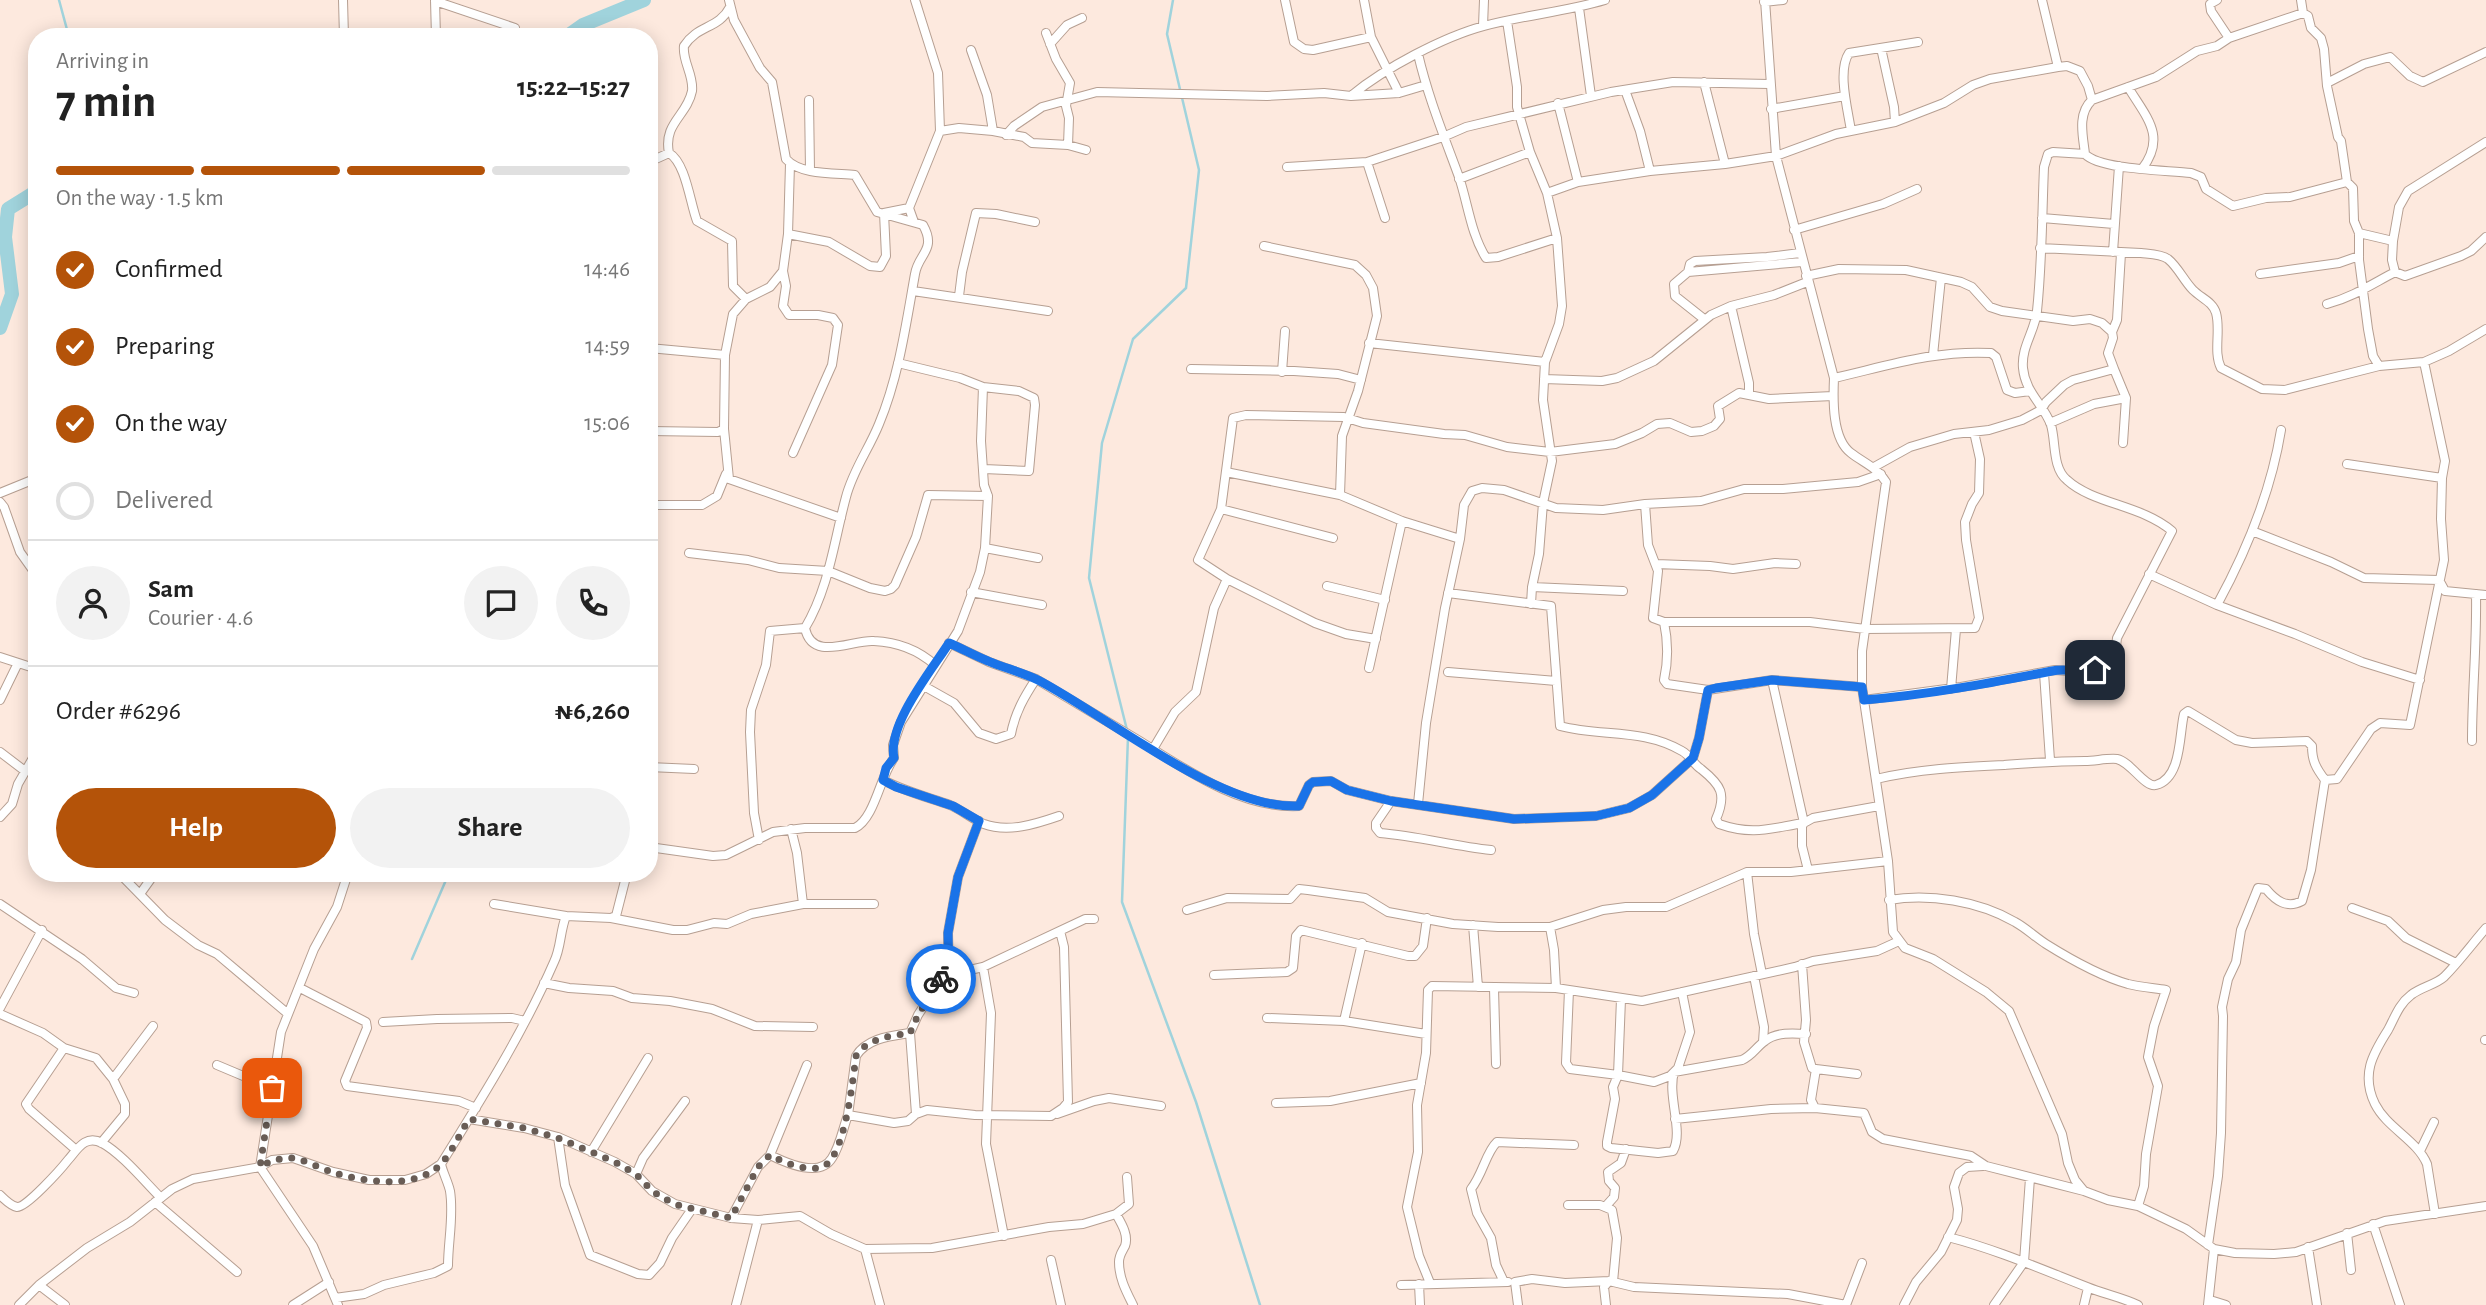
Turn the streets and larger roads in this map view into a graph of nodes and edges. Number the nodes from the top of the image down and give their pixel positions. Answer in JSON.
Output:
{"nodes":[{"id":1,"x":343,"y":0,"type":"edge"},
{"id":2,"x":915,"y":0,"type":"edge"},
{"id":3,"x":1285,"y":0,"type":"edge"},
{"id":4,"x":1364,"y":0,"type":"edge"},
{"id":5,"x":1484,"y":0,"type":"edge"},
{"id":6,"x":1605,"y":0,"type":"edge"},
{"id":7,"x":1783,"y":0,"type":"edge"},
{"id":8,"x":2042,"y":0,"type":"edge"},
{"id":9,"x":2217,"y":0,"type":"edge"},
{"id":10,"x":2301,"y":0,"type":"edge"},
{"id":11,"x":435,"y":1,"type":"edge"},
{"id":12,"x":1765,"y":1,"type":"edge"},
{"id":13,"x":730,"y":4,"type":"edge"},
{"id":14,"x":1582,"y":4,"type":"edge"},
{"id":15,"x":2304,"y":13,"type":"junction"},
{"id":16,"x":1082,"y":18,"type":"dead end"},
{"id":17,"x":1507,"y":22,"type":"junction"},
{"id":18,"x":1483,"y":26,"type":"junction"},
{"id":19,"x":344,"y":28,"type":"edge"},
{"id":20,"x":436,"y":28,"type":"edge"},
{"id":21,"x":512,"y":28,"type":"edge"},
{"id":22,"x":1046,"y":33,"type":"dead end"},
{"id":23,"x":1371,"y":37,"type":"junction"},
{"id":24,"x":2229,"y":38,"type":"junction"},
{"id":25,"x":1918,"y":42,"type":"dead end"},
{"id":26,"x":1050,"y":44,"type":"junction"},
{"id":27,"x":1881,"y":48,"type":"junction"},
{"id":28,"x":971,"y":50,"type":"dead end"},
{"id":29,"x":2486,"y":52,"type":"edge"},
{"id":30,"x":1419,"y":54,"type":"junction"},
{"id":31,"x":2058,"y":67,"type":"junction"},
{"id":32,"x":1387,"y":71,"type":"junction"},
{"id":33,"x":1704,"y":82,"type":"junction"},
{"id":34,"x":2327,"y":83,"type":"junction"},
{"id":35,"x":1769,"y":84,"type":"junction"},
{"id":36,"x":1426,"y":86,"type":"junction"},
{"id":37,"x":2128,"y":87,"type":"junction"},
{"id":38,"x":1625,"y":90,"type":"junction"},
{"id":39,"x":1399,"y":93,"type":"junction"},
{"id":40,"x":1351,"y":96,"type":"junction"},
{"id":41,"x":1591,"y":96,"type":"junction"},
{"id":42,"x":1845,"y":96,"type":"junction"},
{"id":43,"x":809,"y":100,"type":"dead end"},
{"id":44,"x":2092,"y":100,"type":"junction"},
{"id":45,"x":1068,"y":101,"type":"junction"},
{"id":46,"x":1558,"y":103,"type":"junction"},
{"id":47,"x":1771,"y":109,"type":"junction"},
{"id":48,"x":1519,"y":113,"type":"junction"},
{"id":49,"x":1895,"y":121,"type":"junction"},
{"id":50,"x":940,"y":131,"type":"junction"},
{"id":51,"x":993,"y":131,"type":"junction"},
{"id":52,"x":1851,"y":131,"type":"junction"},
{"id":53,"x":1006,"y":135,"type":"junction"},
{"id":54,"x":1443,"y":137,"type":"junction"},
{"id":55,"x":2486,"y":142,"type":"edge"},
{"id":56,"x":1068,"y":145,"type":"junction"},
{"id":57,"x":1086,"y":150,"type":"dead end"},
{"id":58,"x":1530,"y":152,"type":"junction"},
{"id":59,"x":669,"y":153,"type":"junction"},
{"id":60,"x":2085,"y":154,"type":"junction"},
{"id":61,"x":1776,"y":156,"type":"junction"},
{"id":62,"x":658,"y":158,"type":"edge"},
{"id":63,"x":1367,"y":162,"type":"junction"},
{"id":64,"x":790,"y":164,"type":"junction"},
{"id":65,"x":1726,"y":164,"type":"junction"},
{"id":66,"x":2119,"y":166,"type":"junction"},
{"id":67,"x":1287,"y":167,"type":"dead end"},
{"id":68,"x":2142,"y":169,"type":"junction"},
{"id":69,"x":810,"y":170,"type":"junction"},
{"id":70,"x":1650,"y":171,"type":"junction"},
{"id":71,"x":1459,"y":179,"type":"junction"},
{"id":72,"x":2347,"y":182,"type":"junction"},
{"id":73,"x":1578,"y":183,"type":"junction"},
{"id":74,"x":1917,"y":189,"type":"dead end"},
{"id":75,"x":1547,"y":193,"type":"junction"},
{"id":76,"x":909,"y":208,"type":"junction"},
{"id":77,"x":884,"y":213,"type":"junction"},
{"id":78,"x":1385,"y":218,"type":"dead end"},
{"id":79,"x":2042,"y":218,"type":"junction"},
{"id":80,"x":914,"y":222,"type":"junction"},
{"id":81,"x":1035,"y":222,"type":"dead end"},
{"id":82,"x":2114,"y":224,"type":"junction"},
{"id":83,"x":1794,"y":230,"type":"junction"},
{"id":84,"x":2359,"y":233,"type":"junction"},
{"id":85,"x":788,"y":234,"type":"junction"},
{"id":86,"x":2486,"y":237,"type":"edge"},
{"id":87,"x":1557,"y":238,"type":"junction"},
{"id":88,"x":2393,"y":241,"type":"junction"},
{"id":89,"x":1264,"y":246,"type":"dead end"},
{"id":90,"x":2040,"y":248,"type":"junction"},
{"id":91,"x":2117,"y":252,"type":"junction"},
{"id":92,"x":1800,"y":253,"type":"junction"},
{"id":93,"x":2359,"y":256,"type":"junction"},
{"id":94,"x":1802,"y":262,"type":"junction"},
{"id":95,"x":783,"y":271,"type":"junction"},
{"id":96,"x":1688,"y":272,"type":"junction"},
{"id":97,"x":2395,"y":272,"type":"junction"},
{"id":98,"x":2260,"y":274,"type":"dead end"},
{"id":99,"x":1941,"y":278,"type":"junction"},
{"id":100,"x":1807,"y":279,"type":"junction"},
{"id":101,"x":2364,"y":290,"type":"junction"},
{"id":102,"x":913,"y":291,"type":"junction"},
{"id":103,"x":959,"y":296,"type":"junction"},
{"id":104,"x":746,"y":299,"type":"junction"},
{"id":105,"x":2327,"y":304,"type":"dead end"},
{"id":106,"x":1731,"y":306,"type":"junction"},
{"id":107,"x":1048,"y":311,"type":"dead end"},
{"id":108,"x":2037,"y":314,"type":"junction"},
{"id":109,"x":1704,"y":319,"type":"junction"},
{"id":110,"x":2486,"y":328,"type":"edge"},
{"id":111,"x":1285,"y":331,"type":"dead end"},
{"id":112,"x":2112,"y":332,"type":"junction"},
{"id":113,"x":1369,"y":344,"type":"junction"},
{"id":114,"x":658,"y":349,"type":"edge"},
{"id":115,"x":725,"y":355,"type":"junction"},
{"id":116,"x":1933,"y":355,"type":"junction"},
{"id":117,"x":1545,"y":362,"type":"junction"},
{"id":118,"x":2424,"y":362,"type":"junction"},
{"id":119,"x":898,"y":363,"type":"junction"},
{"id":120,"x":2379,"y":366,"type":"junction"},
{"id":121,"x":1191,"y":369,"type":"dead end"},
{"id":122,"x":2113,"y":369,"type":"junction"},
{"id":123,"x":1282,"y":372,"type":"junction"},
{"id":124,"x":1833,"y":378,"type":"junction"},
{"id":125,"x":1544,"y":379,"type":"junction"},
{"id":126,"x":1361,"y":380,"type":"junction"},
{"id":127,"x":982,"y":387,"type":"junction"},
{"id":128,"x":2030,"y":391,"type":"junction"},
{"id":129,"x":1749,"y":393,"type":"junction"},
{"id":130,"x":1833,"y":396,"type":"junction"},
{"id":131,"x":2126,"y":398,"type":"junction"},
{"id":132,"x":2041,"y":410,"type":"junction"},
{"id":133,"x":1348,"y":418,"type":"junction"},
{"id":134,"x":2050,"y":423,"type":"junction"},
{"id":135,"x":724,"y":429,"type":"junction"},
{"id":136,"x":2281,"y":430,"type":"dead end"},
{"id":137,"x":658,"y":431,"type":"edge"},
{"id":138,"x":1974,"y":432,"type":"junction"},
{"id":139,"x":2123,"y":443,"type":"dead end"},
{"id":140,"x":1550,"y":452,"type":"junction"},
{"id":141,"x":793,"y":453,"type":"dead end"},
{"id":142,"x":2347,"y":464,"type":"dead end"},
{"id":143,"x":1874,"y":467,"type":"junction"},
{"id":144,"x":984,"y":469,"type":"junction"},
{"id":145,"x":1226,"y":472,"type":"junction"},
{"id":146,"x":726,"y":474,"type":"junction"},
{"id":147,"x":1881,"y":474,"type":"junction"},
{"id":148,"x":2442,"y":478,"type":"junction"},
{"id":149,"x":28,"y":482,"type":"edge"},
{"id":150,"x":0,"y":493,"type":"edge"},
{"id":151,"x":1340,"y":495,"type":"junction"},
{"id":152,"x":988,"y":496,"type":"junction"},
{"id":153,"x":0,"y":502,"type":"edge"},
{"id":154,"x":1543,"y":503,"type":"junction"},
{"id":155,"x":1645,"y":503,"type":"junction"},
{"id":156,"x":658,"y":505,"type":"edge"},
{"id":157,"x":1221,"y":509,"type":"junction"},
{"id":158,"x":841,"y":518,"type":"junction"},
{"id":159,"x":1402,"y":521,"type":"junction"},
{"id":160,"x":2252,"y":531,"type":"junction"},
{"id":161,"x":1333,"y":538,"type":"dead end"},
{"id":162,"x":1460,"y":539,"type":"junction"},
{"id":163,"x":985,"y":548,"type":"junction"},
{"id":164,"x":690,"y":553,"type":"dead end"},
{"id":165,"x":1038,"y":558,"type":"dead end"},
{"id":166,"x":28,"y":563,"type":"edge"},
{"id":167,"x":1656,"y":564,"type":"junction"},
{"id":168,"x":1796,"y":564,"type":"dead end"},
{"id":169,"x":828,"y":571,"type":"junction"},
{"id":170,"x":2150,"y":574,"type":"junction"},
{"id":171,"x":1227,"y":579,"type":"junction"},
{"id":172,"x":2439,"y":580,"type":"junction"},
{"id":173,"x":1327,"y":586,"type":"dead end"},
{"id":174,"x":1532,"y":587,"type":"junction"},
{"id":175,"x":1623,"y":591,"type":"dead end"},
{"id":176,"x":971,"y":592,"type":"junction"},
{"id":177,"x":1448,"y":593,"type":"junction"},
{"id":178,"x":2476,"y":594,"type":"junction"},
{"id":179,"x":2486,"y":595,"type":"edge"},
{"id":180,"x":1385,"y":600,"type":"junction"},
{"id":181,"x":1531,"y":604,"type":"junction"},
{"id":182,"x":2217,"y":605,"type":"junction"},
{"id":183,"x":1042,"y":606,"type":"dead end"},
{"id":184,"x":1664,"y":622,"type":"junction"},
{"id":185,"x":805,"y":628,"type":"junction"},
{"id":186,"x":1865,"y":629,"type":"junction"},
{"id":187,"x":1956,"y":629,"type":"junction"},
{"id":188,"x":1376,"y":639,"type":"junction"},
{"id":189,"x":949,"y":643,"type":"junction"},
{"id":190,"x":0,"y":657,"type":"edge"},
{"id":191,"x":18,"y":663,"type":"junction"},
{"id":192,"x":935,"y":664,"type":"junction"},
{"id":193,"x":28,"y":666,"type":"edge"},
{"id":194,"x":1369,"y":668,"type":"dead end"},
{"id":195,"x":1447,"y":672,"type":"dead end"},
{"id":196,"x":2044,"y":673,"type":"junction"},
{"id":197,"x":1036,"y":679,"type":"junction"},
{"id":198,"x":1772,"y":680,"type":"junction"},
{"id":199,"x":2420,"y":680,"type":"junction"},
{"id":200,"x":1556,"y":681,"type":"junction"},
{"id":201,"x":922,"y":685,"type":"junction"},
{"id":202,"x":1862,"y":687,"type":"junction"},
{"id":203,"x":1951,"y":689,"type":"junction"},
{"id":204,"x":1708,"y":690,"type":"junction"},
{"id":205,"x":0,"y":700,"type":"edge"},
{"id":206,"x":1864,"y":700,"type":"junction"},
{"id":207,"x":2472,"y":741,"type":"dead end"},
{"id":208,"x":1153,"y":749,"type":"junction"},
{"id":209,"x":0,"y":752,"type":"edge"},
{"id":210,"x":1693,"y":758,"type":"junction"},
{"id":211,"x":2050,"y":760,"type":"junction"},
{"id":212,"x":28,"y":766,"type":"edge"},
{"id":213,"x":658,"y":767,"type":"edge"},
{"id":214,"x":694,"y":769,"type":"dead end"},
{"id":215,"x":25,"y":771,"type":"junction"},
{"id":216,"x":1876,"y":779,"type":"junction"},
{"id":217,"x":883,"y":780,"type":"junction"},
{"id":218,"x":2325,"y":780,"type":"junction"},
{"id":219,"x":1391,"y":801,"type":"junction"},
{"id":220,"x":1418,"y":804,"type":"junction"},
{"id":221,"x":1879,"y":806,"type":"junction"},
{"id":222,"x":1059,"y":816,"type":"dead end"},
{"id":223,"x":0,"y":817,"type":"edge"},
{"id":224,"x":979,"y":821,"type":"junction"},
{"id":225,"x":1804,"y":823,"type":"junction"},
{"id":226,"x":790,"y":829,"type":"junction"},
{"id":227,"x":759,"y":839,"type":"junction"},
{"id":228,"x":658,"y":849,"type":"edge"},
{"id":229,"x":1491,"y":850,"type":"dead end"},
{"id":230,"x":1888,"y":861,"type":"junction"},
{"id":231,"x":1808,"y":870,"type":"junction"},
{"id":232,"x":1748,"y":873,"type":"junction"},
{"id":233,"x":128,"y":882,"type":"edge"},
{"id":234,"x":149,"y":882,"type":"edge"},
{"id":235,"x":345,"y":882,"type":"edge"},
{"id":236,"x":625,"y":882,"type":"edge"},
{"id":237,"x":140,"y":894,"type":"junction"},
{"id":238,"x":1889,"y":900,"type":"junction"},
{"id":239,"x":0,"y":904,"type":"edge"},
{"id":240,"x":494,"y":904,"type":"dead end"},
{"id":241,"x":803,"y":904,"type":"junction"},
{"id":242,"x":874,"y":904,"type":"dead end"},
{"id":243,"x":2352,"y":908,"type":"dead end"},
{"id":244,"x":1186,"y":910,"type":"dead end"},
{"id":245,"x":566,"y":916,"type":"junction"},
{"id":246,"x":611,"y":918,"type":"junction"},
{"id":247,"x":1426,"y":918,"type":"junction"},
{"id":248,"x":1094,"y":919,"type":"dead end"},
{"id":249,"x":1474,"y":925,"type":"junction"},
{"id":250,"x":1550,"y":927,"type":"junction"},
{"id":251,"x":2486,"y":928,"type":"edge"},
{"id":252,"x":42,"y":930,"type":"junction"},
{"id":253,"x":1060,"y":931,"type":"junction"},
{"id":254,"x":1899,"y":941,"type":"junction"},
{"id":255,"x":1362,"y":943,"type":"junction"},
{"id":256,"x":2456,"y":963,"type":"junction"},
{"id":257,"x":1802,"y":964,"type":"junction"},
{"id":258,"x":983,"y":967,"type":"junction"},
{"id":259,"x":949,"y":975,"type":"junction"},
{"id":260,"x":1214,"y":975,"type":"dead end"},
{"id":261,"x":1758,"y":975,"type":"junction"},
{"id":262,"x":544,"y":983,"type":"junction"},
{"id":263,"x":1478,"y":987,"type":"junction"},
{"id":264,"x":300,"y":988,"type":"junction"},
{"id":265,"x":1494,"y":988,"type":"junction"},
{"id":266,"x":1556,"y":988,"type":"junction"},
{"id":267,"x":1570,"y":990,"type":"junction"},
{"id":268,"x":1682,"y":992,"type":"junction"},
{"id":269,"x":134,"y":993,"type":"dead end"},
{"id":270,"x":1621,"y":999,"type":"junction"},
{"id":271,"x":0,"y":1008,"type":"edge"},
{"id":272,"x":287,"y":1013,"type":"junction"},
{"id":273,"x":0,"y":1014,"type":"edge"},
{"id":274,"x":1267,"y":1018,"type":"dead end"},
{"id":275,"x":525,"y":1021,"type":"junction"},
{"id":276,"x":1345,"y":1021,"type":"junction"},
{"id":277,"x":383,"y":1022,"type":"dead end"},
{"id":278,"x":153,"y":1026,"type":"dead end"},
{"id":279,"x":813,"y":1027,"type":"dead end"},
{"id":280,"x":910,"y":1033,"type":"junction"},
{"id":281,"x":1426,"y":1034,"type":"junction"},
{"id":282,"x":1806,"y":1034,"type":"junction"},
{"id":283,"x":1763,"y":1042,"type":"junction"},
{"id":284,"x":64,"y":1048,"type":"junction"},
{"id":285,"x":648,"y":1058,"type":"dead end"},
{"id":286,"x":1496,"y":1064,"type":"dead end"},
{"id":287,"x":217,"y":1065,"type":"dead end"},
{"id":288,"x":807,"y":1065,"type":"dead end"},
{"id":289,"x":1816,"y":1069,"type":"junction"},
{"id":290,"x":1674,"y":1072,"type":"junction"},
{"id":291,"x":1857,"y":1074,"type":"dead end"},
{"id":292,"x":1618,"y":1076,"type":"junction"},
{"id":293,"x":113,"y":1079,"type":"junction"},
{"id":294,"x":1421,"y":1083,"type":"junction"},
{"id":295,"x":272,"y":1088,"type":"junction"},
{"id":296,"x":685,"y":1101,"type":"dead end"},
{"id":297,"x":1276,"y":1103,"type":"dead end"},
{"id":298,"x":1161,"y":1106,"type":"dead end"},
{"id":299,"x":476,"y":1108,"type":"junction"},
{"id":300,"x":1815,"y":1108,"type":"junction"},
{"id":301,"x":916,"y":1114,"type":"junction"},
{"id":302,"x":848,"y":1115,"type":"junction"},
{"id":303,"x":986,"y":1116,"type":"junction"},
{"id":304,"x":1051,"y":1116,"type":"junction"},
{"id":305,"x":469,"y":1119,"type":"junction"},
{"id":306,"x":1675,"y":1119,"type":"junction"},
{"id":307,"x":2434,"y":1122,"type":"dead end"},
{"id":308,"x":558,"y":1138,"type":"junction"},
{"id":309,"x":101,"y":1143,"type":"junction"},
{"id":310,"x":1574,"y":1145,"type":"dead end"},
{"id":311,"x":75,"y":1149,"type":"junction"},
{"id":312,"x":1626,"y":1149,"type":"junction"},
{"id":313,"x":2420,"y":1151,"type":"junction"},
{"id":314,"x":591,"y":1152,"type":"junction"},
{"id":315,"x":770,"y":1155,"type":"junction"},
{"id":316,"x":441,"y":1164,"type":"junction"},
{"id":317,"x":1986,"y":1166,"type":"junction"},
{"id":318,"x":260,"y":1167,"type":"junction"},
{"id":319,"x":636,"y":1174,"type":"junction"},
{"id":320,"x":1127,"y":1177,"type":"dead end"},
{"id":321,"x":2030,"y":1178,"type":"junction"},
{"id":322,"x":2084,"y":1191,"type":"junction"},
{"id":323,"x":0,"y":1195,"type":"edge"},
{"id":324,"x":158,"y":1200,"type":"junction"},
{"id":325,"x":1568,"y":1205,"type":"dead end"},
{"id":326,"x":2138,"y":1206,"type":"junction"},
{"id":327,"x":2486,"y":1206,"type":"edge"},
{"id":328,"x":1605,"y":1207,"type":"junction"},
{"id":329,"x":692,"y":1209,"type":"junction"},
{"id":330,"x":1116,"y":1214,"type":"junction"},
{"id":331,"x":2435,"y":1214,"type":"junction"},
{"id":332,"x":731,"y":1218,"type":"junction"},
{"id":333,"x":758,"y":1220,"type":"junction"},
{"id":334,"x":2373,"y":1224,"type":"junction"},
{"id":335,"x":2347,"y":1233,"type":"junction"},
{"id":336,"x":1004,"y":1236,"type":"junction"},
{"id":337,"x":1948,"y":1237,"type":"junction"},
{"id":338,"x":2211,"y":1247,"type":"junction"},
{"id":339,"x":2308,"y":1247,"type":"junction"},
{"id":340,"x":865,"y":1249,"type":"junction"},
{"id":341,"x":1051,"y":1260,"type":"dead end"},
{"id":342,"x":2024,"y":1262,"type":"junction"},
{"id":343,"x":1862,"y":1263,"type":"dead end"},
{"id":344,"x":2351,"y":1270,"type":"dead end"},
{"id":345,"x":237,"y":1272,"type":"dead end"},
{"id":346,"x":329,"y":1282,"type":"junction"},
{"id":347,"x":1504,"y":1282,"type":"junction"},
{"id":348,"x":1515,"y":1282,"type":"junction"},
{"id":349,"x":1611,"y":1282,"type":"junction"},
{"id":350,"x":1430,"y":1283,"type":"junction"},
{"id":351,"x":1419,"y":1284,"type":"junction"},
{"id":352,"x":39,"y":1285,"type":"junction"},
{"id":353,"x":1401,"y":1285,"type":"dead end"},
{"id":354,"x":2088,"y":1288,"type":"junction"},
{"id":355,"x":336,"y":1301,"type":"edge"},
{"id":356,"x":2209,"y":1303,"type":"edge"},
{"id":357,"x":19,"y":1305,"type":"edge"},
{"id":358,"x":65,"y":1305,"type":"edge"},
{"id":359,"x":293,"y":1305,"type":"edge"},
{"id":360,"x":736,"y":1305,"type":"edge"},
{"id":361,"x":880,"y":1305,"type":"edge"},
{"id":362,"x":1061,"y":1305,"type":"edge"},
{"id":363,"x":1133,"y":1305,"type":"edge"},
{"id":364,"x":1420,"y":1305,"type":"edge"},
{"id":365,"x":1518,"y":1305,"type":"edge"},
{"id":366,"x":1606,"y":1305,"type":"edge"},
{"id":367,"x":1904,"y":1305,"type":"edge"},
{"id":368,"x":1994,"y":1305,"type":"edge"},
{"id":369,"x":2084,"y":1305,"type":"edge"},
{"id":370,"x":2138,"y":1305,"type":"edge"},
{"id":371,"x":2226,"y":1305,"type":"edge"},
{"id":372,"x":2317,"y":1305,"type":"edge"},
{"id":373,"x":2400,"y":1305,"type":"edge"}],
"edges":[{"from":1,"to":19,"type":"street"},
{"from":2,"to":50,"type":"street"},
{"from":3,"to":23,"type":"street"},
{"from":4,"to":23,"type":"street"},
{"from":5,"to":18,"type":"street"},
{"from":6,"to":14,"type":"street"},
{"from":7,"to":12,"type":"street"},
{"from":8,"to":31,"type":"street"},
{"from":9,"to":24,"type":"street"},
{"from":10,"to":15,"type":"street"},
{"from":11,"to":20,"type":"street"},
{"from":11,"to":21,"type":"street"},
{"from":12,"to":35,"type":"street"},
{"from":13,"to":59,"type":"street"},
{"from":13,"to":64,"type":"street"},
{"from":14,"to":17,"type":"street"},
{"from":14,"to":41,"type":"street"},
{"from":15,"to":24,"type":"street"},
{"from":15,"to":34,"type":"street"},
{"from":16,"to":26,"type":"street"},
{"from":17,"to":18,"type":"street"},
{"from":17,"to":48,"type":"street"},
{"from":18,"to":30,"type":"street"},
{"from":22,"to":26,"type":"street"},
{"from":23,"to":32,"type":"street"},
{"from":24,"to":37,"type":"street"},
{"from":25,"to":27,"type":"street"},
{"from":26,"to":45,"type":"street"},
{"from":27,"to":42,"type":"street"},
{"from":27,"to":49,"type":"street"},
{"from":28,"to":51,"type":"street"},
{"from":29,"to":34,"type":"street"},
{"from":30,"to":32,"type":"street"},
{"from":30,"to":36,"type":"street"},
{"from":31,"to":44,"type":"street"},
{"from":31,"to":49,"type":"street"},
{"from":32,"to":39,"type":"street"},
{"from":32,"to":40,"type":"street"},
{"from":33,"to":35,"type":"street"},
{"from":33,"to":38,"type":"street"},
{"from":33,"to":65,"type":"street"},
{"from":34,"to":72,"type":"street"},
{"from":35,"to":47,"type":"street"},
{"from":36,"to":39,"type":"street"},
{"from":36,"to":54,"type":"street"},
{"from":37,"to":44,"type":"street"},
{"from":37,"to":68,"type":"street"},
{"from":38,"to":41,"type":"street"},
{"from":38,"to":70,"type":"street"},
{"from":39,"to":40,"type":"street"},
{"from":40,"to":45,"type":"street"},
{"from":41,"to":46,"type":"street"},
{"from":42,"to":47,"type":"street"},
{"from":42,"to":52,"type":"street"},
{"from":43,"to":69,"type":"street"},
{"from":44,"to":60,"type":"street"},
{"from":45,"to":53,"type":"street"},
{"from":45,"to":56,"type":"street"},
{"from":46,"to":48,"type":"street"},
{"from":46,"to":73,"type":"street"},
{"from":47,"to":61,"type":"street"},
{"from":48,"to":54,"type":"street"},
{"from":48,"to":58,"type":"street"},
{"from":49,"to":52,"type":"street"},
{"from":50,"to":51,"type":"street"},
{"from":50,"to":76,"type":"street"},
{"from":51,"to":53,"type":"street"},
{"from":52,"to":61,"type":"street"},
{"from":53,"to":56,"type":"street"},
{"from":54,"to":63,"type":"street"},
{"from":54,"to":71,"type":"street"},
{"from":55,"to":88,"type":"street"},
{"from":56,"to":57,"type":"street"},
{"from":58,"to":71,"type":"street"},
{"from":58,"to":75,"type":"street"},
{"from":59,"to":62,"type":"street"},
{"from":59,"to":104,"type":"street"},
{"from":60,"to":66,"type":"street"},
{"from":60,"to":79,"type":"street"},
{"from":61,"to":65,"type":"street"},
{"from":61,"to":83,"type":"street"},
{"from":63,"to":67,"type":"street"},
{"from":63,"to":78,"type":"street"},
{"from":64,"to":69,"type":"street"},
{"from":64,"to":85,"type":"street"},
{"from":65,"to":70,"type":"street"},
{"from":66,"to":68,"type":"street"},
{"from":66,"to":82,"type":"street"},
{"from":68,"to":72,"type":"street"},
{"from":69,"to":77,"type":"street"},
{"from":70,"to":73,"type":"street"},
{"from":71,"to":87,"type":"street"},
{"from":72,"to":84,"type":"street"},
{"from":73,"to":75,"type":"street"},
{"from":74,"to":83,"type":"street"},
{"from":75,"to":87,"type":"street"},
{"from":76,"to":77,"type":"street"},
{"from":76,"to":80,"type":"street"},
{"from":77,"to":80,"type":"street"},
{"from":77,"to":85,"type":"street"},
{"from":79,"to":82,"type":"street"},
{"from":79,"to":90,"type":"street"},
{"from":80,"to":102,"type":"street"},
{"from":81,"to":103,"type":"street"},
{"from":82,"to":91,"type":"street"},
{"from":83,"to":92,"type":"street"},
{"from":84,"to":88,"type":"street"},
{"from":84,"to":93,"type":"street"},
{"from":85,"to":95,"type":"street"},
{"from":86,"to":97,"type":"street"},
{"from":87,"to":117,"type":"street"},
{"from":88,"to":97,"type":"street"},
{"from":89,"to":113,"type":"street"},
{"from":90,"to":91,"type":"street"},
{"from":90,"to":108,"type":"street"},
{"from":91,"to":112,"type":"street"},
{"from":91,"to":120,"type":"street"},
{"from":92,"to":94,"type":"street"},
{"from":92,"to":96,"type":"street"},
{"from":93,"to":98,"type":"street"},
{"from":93,"to":101,"type":"street"},
{"from":94,"to":96,"type":"street"},
{"from":94,"to":100,"type":"street"},
{"from":95,"to":104,"type":"street"},
{"from":95,"to":141,"type":"street"},
{"from":96,"to":109,"type":"street"},
{"from":97,"to":101,"type":"street"},
{"from":99,"to":100,"type":"street"},
{"from":99,"to":108,"type":"street"},
{"from":99,"to":116,"type":"street"},
{"from":100,"to":106,"type":"street"},
{"from":100,"to":124,"type":"street"},
{"from":101,"to":105,"type":"street"},
{"from":101,"to":120,"type":"street"},
{"from":102,"to":103,"type":"street"},
{"from":102,"to":119,"type":"street"},
{"from":103,"to":107,"type":"street"},
{"from":104,"to":115,"type":"street"},
{"from":106,"to":109,"type":"street"},
{"from":106,"to":129,"type":"street"},
{"from":108,"to":112,"type":"street"},
{"from":108,"to":128,"type":"street"},
{"from":109,"to":125,"type":"street"},
{"from":110,"to":118,"type":"street"},
{"from":111,"to":123,"type":"street"},
{"from":112,"to":122,"type":"street"},
{"from":113,"to":117,"type":"street"},
{"from":113,"to":126,"type":"street"},
{"from":114,"to":115,"type":"street"},
{"from":115,"to":135,"type":"street"},
{"from":116,"to":124,"type":"street"},
{"from":116,"to":128,"type":"street"},
{"from":117,"to":125,"type":"street"},
{"from":118,"to":120,"type":"street"},
{"from":118,"to":148,"type":"street"},
{"from":119,"to":127,"type":"street"},
{"from":119,"to":158,"type":"street"},
{"from":121,"to":123,"type":"street"},
{"from":122,"to":131,"type":"street"},
{"from":122,"to":132,"type":"street"},
{"from":123,"to":126,"type":"street"},
{"from":124,"to":130,"type":"street"},
{"from":125,"to":140,"type":"street"},
{"from":126,"to":133,"type":"street"},
{"from":127,"to":144,"type":"street"},
{"from":127,"to":144,"type":"street"},
{"from":128,"to":132,"type":"street"},
{"from":129,"to":130,"type":"street"},
{"from":129,"to":140,"type":"street"},
{"from":130,"to":143,"type":"street"},
{"from":131,"to":134,"type":"street"},
{"from":131,"to":139,"type":"street"},
{"from":132,"to":134,"type":"street"},
{"from":132,"to":138,"type":"street"},
{"from":133,"to":140,"type":"street"},
{"from":133,"to":145,"type":"street"},
{"from":133,"to":151,"type":"street"},
{"from":134,"to":170,"type":"street"},
{"from":135,"to":137,"type":"street"},
{"from":135,"to":146,"type":"street"},
{"from":136,"to":160,"type":"street"},
{"from":138,"to":143,"type":"street"},
{"from":138,"to":187,"type":"street"},
{"from":140,"to":154,"type":"street"},
{"from":142,"to":148,"type":"street"},
{"from":143,"to":147,"type":"street"},
{"from":144,"to":152,"type":"street"},
{"from":145,"to":151,"type":"street"},
{"from":145,"to":157,"type":"street"},
{"from":146,"to":156,"type":"street"},
{"from":146,"to":158,"type":"street"},
{"from":147,"to":155,"type":"street"},
{"from":147,"to":186,"type":"street"},
{"from":148,"to":172,"type":"street"},
{"from":149,"to":150,"type":"street"},
{"from":151,"to":159,"type":"street"},
{"from":152,"to":163,"type":"street"},
{"from":152,"to":169,"type":"street"},
{"from":153,"to":166,"type":"street"},
{"from":154,"to":155,"type":"street"},
{"from":154,"to":162,"type":"street"},
{"from":154,"to":174,"type":"street"},
{"from":155,"to":167,"type":"street"},
{"from":157,"to":161,"type":"street"},
{"from":157,"to":171,"type":"street"},
{"from":158,"to":169,"type":"street"},
{"from":159,"to":162,"type":"street"},
{"from":159,"to":180,"type":"street"},
{"from":160,"to":172,"type":"street"},
{"from":160,"to":182,"type":"street"},
{"from":162,"to":177,"type":"street"},
{"from":163,"to":165,"type":"street"},
{"from":163,"to":176,"type":"street"},
{"from":164,"to":169,"type":"street"},
{"from":167,"to":168,"type":"street"},
{"from":167,"to":184,"type":"street"},
{"from":169,"to":185,"type":"street"},
{"from":170,"to":182,"type":"street"},
{"from":170,"to":196,"type":"street"},
{"from":171,"to":188,"type":"street"},
{"from":171,"to":208,"type":"street"},
{"from":172,"to":178,"type":"street"},
{"from":172,"to":199,"type":"street"},
{"from":173,"to":180,"type":"street"},
{"from":174,"to":175,"type":"street"},
{"from":174,"to":181,"type":"street"},
{"from":176,"to":183,"type":"street"},
{"from":176,"to":189,"type":"street"},
{"from":177,"to":181,"type":"street"},
{"from":177,"to":220,"type":"street"},
{"from":178,"to":179,"type":"street"},
{"from":178,"to":207,"type":"street"},
{"from":180,"to":188,"type":"street"},
{"from":181,"to":200,"type":"street"},
{"from":182,"to":199,"type":"street"},
{"from":184,"to":186,"type":"street"},
{"from":184,"to":204,"type":"street"},
{"from":185,"to":192,"type":"street"},
{"from":185,"to":227,"type":"street"},
{"from":186,"to":187,"type":"street"},
{"from":186,"to":202,"type":"street"},
{"from":187,"to":203,"type":"street"},
{"from":188,"to":194,"type":"street"},
{"from":189,"to":192,"type":"street"},
{"from":189,"to":197,"type":"street"},
{"from":190,"to":191,"type":"street"},
{"from":191,"to":193,"type":"street"},
{"from":191,"to":205,"type":"street"},
{"from":192,"to":201,"type":"street"},
{"from":195,"to":200,"type":"street"},
{"from":196,"to":203,"type":"street"},
{"from":196,"to":211,"type":"street"},
{"from":197,"to":201,"type":"street"},
{"from":197,"to":208,"type":"street"},
{"from":198,"to":202,"type":"street"},
{"from":198,"to":204,"type":"street"},
{"from":198,"to":225,"type":"street"},
{"from":199,"to":218,"type":"street"},
{"from":200,"to":210,"type":"street"},
{"from":201,"to":217,"type":"street"},
{"from":202,"to":206,"type":"street"},
{"from":203,"to":206,"type":"street"},
{"from":204,"to":210,"type":"street"},
{"from":206,"to":216,"type":"street"},
{"from":208,"to":219,"type":"street"},
{"from":209,"to":215,"type":"street"},
{"from":210,"to":220,"type":"street"},
{"from":210,"to":225,"type":"street"},
{"from":211,"to":216,"type":"street"},
{"from":211,"to":218,"type":"street"},
{"from":212,"to":215,"type":"street"},
{"from":213,"to":214,"type":"street"},
{"from":215,"to":223,"type":"street"},
{"from":216,"to":221,"type":"street"},
{"from":217,"to":224,"type":"street"},
{"from":217,"to":226,"type":"street"},
{"from":218,"to":338,"type":"street"},
{"from":219,"to":220,"type":"street"},
{"from":219,"to":229,"type":"street"},
{"from":221,"to":225,"type":"street"},
{"from":221,"to":230,"type":"street"},
{"from":222,"to":224,"type":"street"},
{"from":224,"to":259,"type":"street"},
{"from":225,"to":231,"type":"street"},
{"from":226,"to":227,"type":"street"},
{"from":226,"to":241,"type":"street"},
{"from":227,"to":228,"type":"street"},
{"from":230,"to":231,"type":"street"},
{"from":230,"to":238,"type":"street"},
{"from":231,"to":232,"type":"street"},
{"from":232,"to":250,"type":"street"},
{"from":232,"to":261,"type":"street"},
{"from":233,"to":237,"type":"street"},
{"from":234,"to":237,"type":"street"},
{"from":235,"to":264,"type":"street"},
{"from":236,"to":246,"type":"street"},
{"from":237,"to":272,"type":"street"},
{"from":238,"to":254,"type":"street"},
{"from":238,"to":326,"type":"street"},
{"from":239,"to":252,"type":"street"},
{"from":240,"to":245,"type":"street"},
{"from":241,"to":242,"type":"street"},
{"from":241,"to":246,"type":"street"},
{"from":243,"to":256,"type":"street"},
{"from":244,"to":247,"type":"street"},
{"from":245,"to":246,"type":"street"},
{"from":245,"to":262,"type":"street"},
{"from":247,"to":249,"type":"street"},
{"from":247,"to":255,"type":"street"},
{"from":248,"to":253,"type":"street"},
{"from":249,"to":250,"type":"street"},
{"from":249,"to":263,"type":"street"},
{"from":250,"to":266,"type":"street"},
{"from":251,"to":256,"type":"street"},
{"from":252,"to":269,"type":"street"},
{"from":252,"to":271,"type":"street"},
{"from":253,"to":258,"type":"street"},
{"from":253,"to":304,"type":"street"},
{"from":254,"to":257,"type":"street"},
{"from":254,"to":322,"type":"street"},
{"from":255,"to":260,"type":"street"},
{"from":255,"to":276,"type":"street"},
{"from":256,"to":313,"type":"street"},
{"from":257,"to":261,"type":"street"},
{"from":257,"to":282,"type":"street"},
{"from":258,"to":259,"type":"street"},
{"from":258,"to":303,"type":"street"},
{"from":259,"to":280,"type":"street"},
{"from":261,"to":268,"type":"street"},
{"from":261,"to":283,"type":"street"},
{"from":262,"to":275,"type":"street"},
{"from":262,"to":279,"type":"street"},
{"from":263,"to":265,"type":"street"},
{"from":263,"to":281,"type":"street"},
{"from":264,"to":272,"type":"street"},
{"from":264,"to":299,"type":"street"},
{"from":265,"to":266,"type":"street"},
{"from":265,"to":286,"type":"street"},
{"from":266,"to":267,"type":"street"},
{"from":267,"to":270,"type":"street"},
{"from":267,"to":292,"type":"street"},
{"from":268,"to":270,"type":"street"},
{"from":268,"to":290,"type":"street"},
{"from":270,"to":292,"type":"street"},
{"from":272,"to":295,"type":"street"},
{"from":273,"to":284,"type":"street"},
{"from":274,"to":276,"type":"street"},
{"from":275,"to":277,"type":"street"},
{"from":275,"to":299,"type":"street"},
{"from":276,"to":281,"type":"street"},
{"from":278,"to":293,"type":"street"},
{"from":280,"to":301,"type":"street"},
{"from":280,"to":302,"type":"street"},
{"from":281,"to":294,"type":"street"},
{"from":282,"to":283,"type":"street"},
{"from":282,"to":289,"type":"street"},
{"from":283,"to":290,"type":"street"},
{"from":284,"to":293,"type":"street"},
{"from":284,"to":311,"type":"street"},
{"from":285,"to":314,"type":"street"},
{"from":287,"to":295,"type":"street"},
{"from":288,"to":315,"type":"street"},
{"from":289,"to":291,"type":"street"},
{"from":289,"to":300,"type":"street"},
{"from":290,"to":292,"type":"street"},
{"from":290,"to":306,"type":"street"},
{"from":292,"to":312,"type":"street"},
{"from":293,"to":309,"type":"street"},
{"from":294,"to":297,"type":"street"},
{"from":294,"to":350,"type":"street"},
{"from":295,"to":318,"type":"street"},
{"from":296,"to":319,"type":"street"},
{"from":298,"to":304,"type":"street"},
{"from":299,"to":305,"type":"street"},
{"from":300,"to":306,"type":"street"},
{"from":300,"to":317,"type":"street"},
{"from":301,"to":302,"type":"street"},
{"from":301,"to":303,"type":"street"},
{"from":302,"to":315,"type":"street"},
{"from":303,"to":304,"type":"street"},
{"from":303,"to":336,"type":"street"},
{"from":305,"to":308,"type":"street"},
{"from":305,"to":316,"type":"street"},
{"from":306,"to":312,"type":"street"},
{"from":307,"to":313,"type":"street"},
{"from":308,"to":314,"type":"street"},
{"from":308,"to":329,"type":"street"},
{"from":309,"to":311,"type":"street"},
{"from":309,"to":324,"type":"street"},
{"from":310,"to":347,"type":"street"},
{"from":311,"to":323,"type":"street"},
{"from":312,"to":328,"type":"street"},
{"from":313,"to":331,"type":"street"},
{"from":314,"to":319,"type":"street"},
{"from":315,"to":332,"type":"street"},
{"from":316,"to":318,"type":"street"},
{"from":316,"to":355,"type":"street"},
{"from":317,"to":321,"type":"street"},
{"from":317,"to":337,"type":"street"},
{"from":318,"to":324,"type":"street"},
{"from":318,"to":346,"type":"street"},
{"from":319,"to":329,"type":"street"},
{"from":320,"to":330,"type":"street"},
{"from":321,"to":322,"type":"street"},
{"from":321,"to":342,"type":"street"},
{"from":322,"to":326,"type":"street"},
{"from":324,"to":345,"type":"street"},
{"from":324,"to":352,"type":"street"},
{"from":325,"to":328,"type":"street"},
{"from":326,"to":338,"type":"street"},
{"from":327,"to":331,"type":"street"},
{"from":328,"to":349,"type":"street"},
{"from":329,"to":332,"type":"street"},
{"from":330,"to":336,"type":"street"},
{"from":330,"to":363,"type":"street"},
{"from":331,"to":334,"type":"street"},
{"from":332,"to":333,"type":"street"},
{"from":333,"to":340,"type":"street"},
{"from":333,"to":360,"type":"street"},
{"from":334,"to":335,"type":"street"},
{"from":334,"to":373,"type":"street"},
{"from":335,"to":339,"type":"street"},
{"from":335,"to":344,"type":"street"},
{"from":336,"to":340,"type":"street"},
{"from":337,"to":342,"type":"street"},
{"from":337,"to":367,"type":"street"},
{"from":338,"to":339,"type":"street"},
{"from":338,"to":356,"type":"street"},
{"from":339,"to":372,"type":"street"},
{"from":340,"to":361,"type":"street"},
{"from":341,"to":362,"type":"street"},
{"from":342,"to":354,"type":"street"},
{"from":342,"to":368,"type":"street"},
{"from":343,"to":349,"type":"street"},
{"from":346,"to":355,"type":"street"},
{"from":346,"to":359,"type":"street"},
{"from":347,"to":348,"type":"street"},
{"from":347,"to":350,"type":"street"},
{"from":348,"to":349,"type":"street"},
{"from":348,"to":365,"type":"street"},
{"from":349,"to":366,"type":"street"},
{"from":350,"to":351,"type":"street"},
{"from":351,"to":353,"type":"street"},
{"from":351,"to":364,"type":"street"},
{"from":352,"to":357,"type":"street"},
{"from":352,"to":358,"type":"street"},
{"from":354,"to":369,"type":"street"},
{"from":354,"to":370,"type":"street"},
{"from":356,"to":371,"type":"street"}]}
